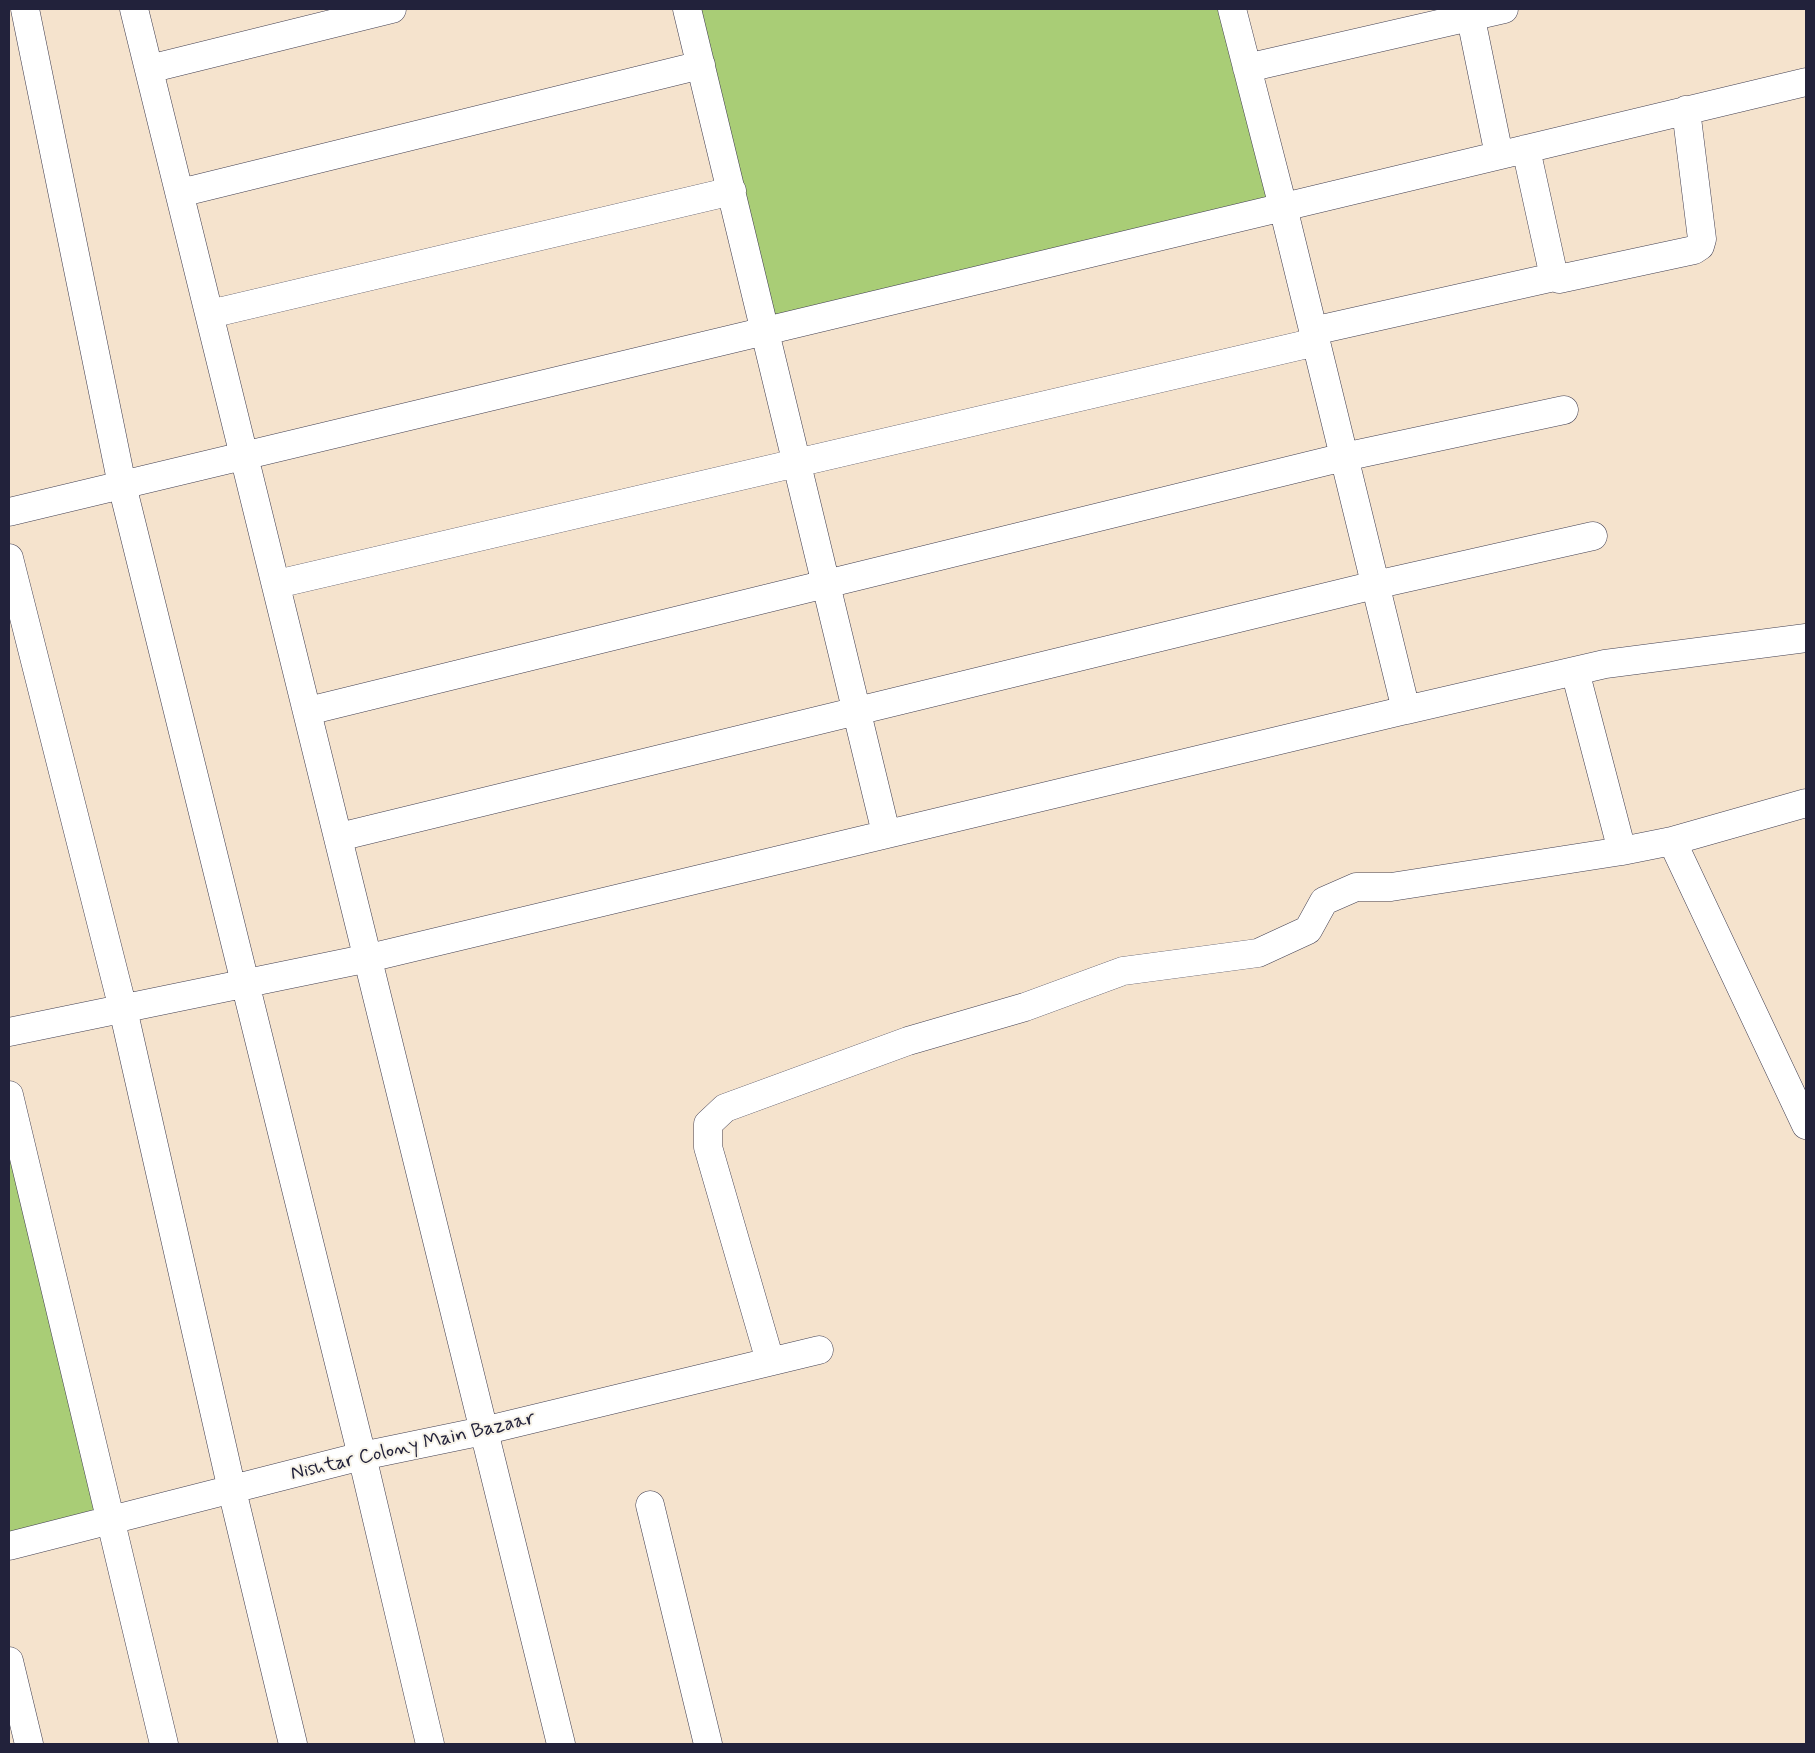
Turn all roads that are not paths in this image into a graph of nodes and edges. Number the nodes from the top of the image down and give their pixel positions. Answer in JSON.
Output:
{"nodes":[{"id":1,"x":26,"y":9,"type":"edge"},
{"id":2,"x":134,"y":9,"type":"edge"},
{"id":3,"x":392,"y":9,"type":"edge"},
{"id":4,"x":687,"y":9,"type":"edge"},
{"id":5,"x":1232,"y":9,"type":"edge"},
{"id":6,"x":1504,"y":9,"type":"edge"},
{"id":7,"x":1470,"y":13,"type":"edge"},
{"id":8,"x":701,"y":65,"type":"junction"},
{"id":9,"x":1247,"y":68,"type":"junction"},
{"id":10,"x":149,"y":69,"type":"junction"},
{"id":11,"x":1806,"y":82,"type":"edge"},
{"id":12,"x":1686,"y":110,"type":"junction"},
{"id":13,"x":1526,"y":149,"type":"junction"},
{"id":14,"x":1499,"y":156,"type":"junction"},
{"id":15,"x":732,"y":191,"type":"junction"},
{"id":16,"x":180,"y":193,"type":"junction"},
{"id":17,"x":1283,"y":207,"type":"junction"},
{"id":18,"x":1554,"y":277,"type":"junction"},
{"id":19,"x":210,"y":314,"type":"junction"},
{"id":20,"x":766,"y":331,"type":"junction"},
{"id":21,"x":1315,"y":336,"type":"junction"},
{"id":22,"x":1564,"y":410,"type":"dead end"},
{"id":23,"x":245,"y":456,"type":"junction"},
{"id":24,"x":1344,"y":457,"type":"junction"},
{"id":25,"x":797,"y":463,"type":"junction"},
{"id":26,"x":122,"y":485,"type":"junction"},
{"id":27,"x":9,"y":512,"type":"edge"},
{"id":28,"x":1592,"y":536,"type":"dead end"},
{"id":29,"x":9,"y":558,"type":"edge"},
{"id":30,"x":277,"y":584,"type":"junction"},
{"id":31,"x":826,"y":584,"type":"junction"},
{"id":32,"x":1375,"y":584,"type":"junction"},
{"id":33,"x":1806,"y":638,"type":"edge"},
{"id":34,"x":1575,"y":671,"type":"junction"},
{"id":35,"x":1406,"y":710,"type":"junction"},
{"id":36,"x":308,"y":711,"type":"junction"},
{"id":37,"x":856,"y":711,"type":"junction"},
{"id":38,"x":1806,"y":803,"type":"edge"},
{"id":39,"x":886,"y":833,"type":"junction"},
{"id":40,"x":339,"y":837,"type":"junction"},
{"id":41,"x":1672,"y":841,"type":"junction"},
{"id":42,"x":1622,"y":851,"type":"junction"},
{"id":43,"x":369,"y":958,"type":"junction"},
{"id":44,"x":245,"y":983,"type":"junction"},
{"id":45,"x":123,"y":1009,"type":"junction"},
{"id":46,"x":9,"y":1032,"type":"edge"},
{"id":47,"x":9,"y":1095,"type":"edge"},
{"id":48,"x":1806,"y":1125,"type":"edge"},
{"id":49,"x":819,"y":1350,"type":"dead end"},
{"id":50,"x":770,"y":1361,"type":"junction"},
{"id":51,"x":483,"y":1431,"type":"junction"},
{"id":52,"x":362,"y":1456,"type":"junction"},
{"id":53,"x":232,"y":1490,"type":"junction"},
{"id":54,"x":650,"y":1505,"type":"dead end"},
{"id":55,"x":110,"y":1521,"type":"junction"},
{"id":56,"x":9,"y":1546,"type":"edge"},
{"id":57,"x":9,"y":1661,"type":"edge"},
{"id":58,"x":29,"y":1744,"type":"edge"},
{"id":59,"x":164,"y":1744,"type":"edge"},
{"id":60,"x":293,"y":1744,"type":"edge"},
{"id":61,"x":430,"y":1744,"type":"edge"},
{"id":62,"x":562,"y":1744,"type":"edge"},
{"id":63,"x":708,"y":1744,"type":"edge"}],
"edges":[{"from":1,"to":26,"type":"street"},
{"from":2,"to":10,"type":"street"},
{"from":3,"to":10,"type":"street"},
{"from":4,"to":8,"type":"street"},
{"from":5,"to":9,"type":"street"},
{"from":6,"to":7,"type":"street"},
{"from":7,"to":9,"type":"street"},
{"from":7,"to":14,"type":"street"},
{"from":8,"to":15,"type":"street"},
{"from":8,"to":16,"type":"street"},
{"from":9,"to":17,"type":"street"},
{"from":10,"to":16,"type":"street"},
{"from":11,"to":12,"type":"street"},
{"from":12,"to":13,"type":"street"},
{"from":12,"to":18,"type":"street"},
{"from":13,"to":14,"type":"street"},
{"from":13,"to":18,"type":"street"},
{"from":14,"to":17,"type":"street"},
{"from":15,"to":19,"type":"street"},
{"from":15,"to":20,"type":"street"},
{"from":16,"to":19,"type":"street"},
{"from":17,"to":20,"type":"street"},
{"from":17,"to":21,"type":"street"},
{"from":18,"to":21,"type":"street"},
{"from":19,"to":23,"type":"street"},
{"from":20,"to":23,"type":"street"},
{"from":20,"to":25,"type":"street"},
{"from":21,"to":24,"type":"street"},
{"from":21,"to":25,"type":"street"},
{"from":22,"to":24,"type":"street"},
{"from":23,"to":26,"type":"street"},
{"from":23,"to":30,"type":"street"},
{"from":24,"to":31,"type":"street"},
{"from":24,"to":32,"type":"street"},
{"from":25,"to":30,"type":"street"},
{"from":25,"to":31,"type":"street"},
{"from":26,"to":27,"type":"street"},
{"from":26,"to":44,"type":"street"},
{"from":28,"to":32,"type":"street"},
{"from":29,"to":45,"type":"street"},
{"from":30,"to":36,"type":"street"},
{"from":31,"to":36,"type":"street"},
{"from":31,"to":37,"type":"street"},
{"from":32,"to":35,"type":"street"},
{"from":32,"to":37,"type":"street"},
{"from":33,"to":34,"type":"street"},
{"from":34,"to":35,"type":"street"},
{"from":34,"to":42,"type":"street"},
{"from":35,"to":39,"type":"street"},
{"from":36,"to":40,"type":"street"},
{"from":37,"to":39,"type":"street"},
{"from":37,"to":40,"type":"street"},
{"from":38,"to":41,"type":"street"},
{"from":39,"to":43,"type":"street"},
{"from":40,"to":43,"type":"street"},
{"from":41,"to":42,"type":"street"},
{"from":41,"to":48,"type":"street"},
{"from":42,"to":50,"type":"street"},
{"from":43,"to":44,"type":"street"},
{"from":43,"to":51,"type":"street"},
{"from":44,"to":45,"type":"street"},
{"from":44,"to":52,"type":"street"},
{"from":45,"to":46,"type":"street"},
{"from":45,"to":53,"type":"street"},
{"from":47,"to":55,"type":"street"},
{"from":49,"to":50,"type":"street","name":"Nishtar Colony Main Bazaar"},
{"from":50,"to":51,"type":"street","name":"Nishtar Colony Main Bazaar"},
{"from":51,"to":52,"type":"street","name":"Nishtar Colony Main Bazaar"},
{"from":51,"to":62,"type":"street"},
{"from":52,"to":53,"type":"street","name":"Nishtar Colony Main Bazaar"},
{"from":52,"to":61,"type":"street"},
{"from":53,"to":55,"type":"street","name":"Nishtar Colony Main Bazaar"},
{"from":53,"to":60,"type":"street"},
{"from":54,"to":63,"type":"street"},
{"from":55,"to":56,"type":"street","name":"Nishtar Colony Main Bazaar"},
{"from":55,"to":59,"type":"street"},
{"from":57,"to":58,"type":"street"}]}
